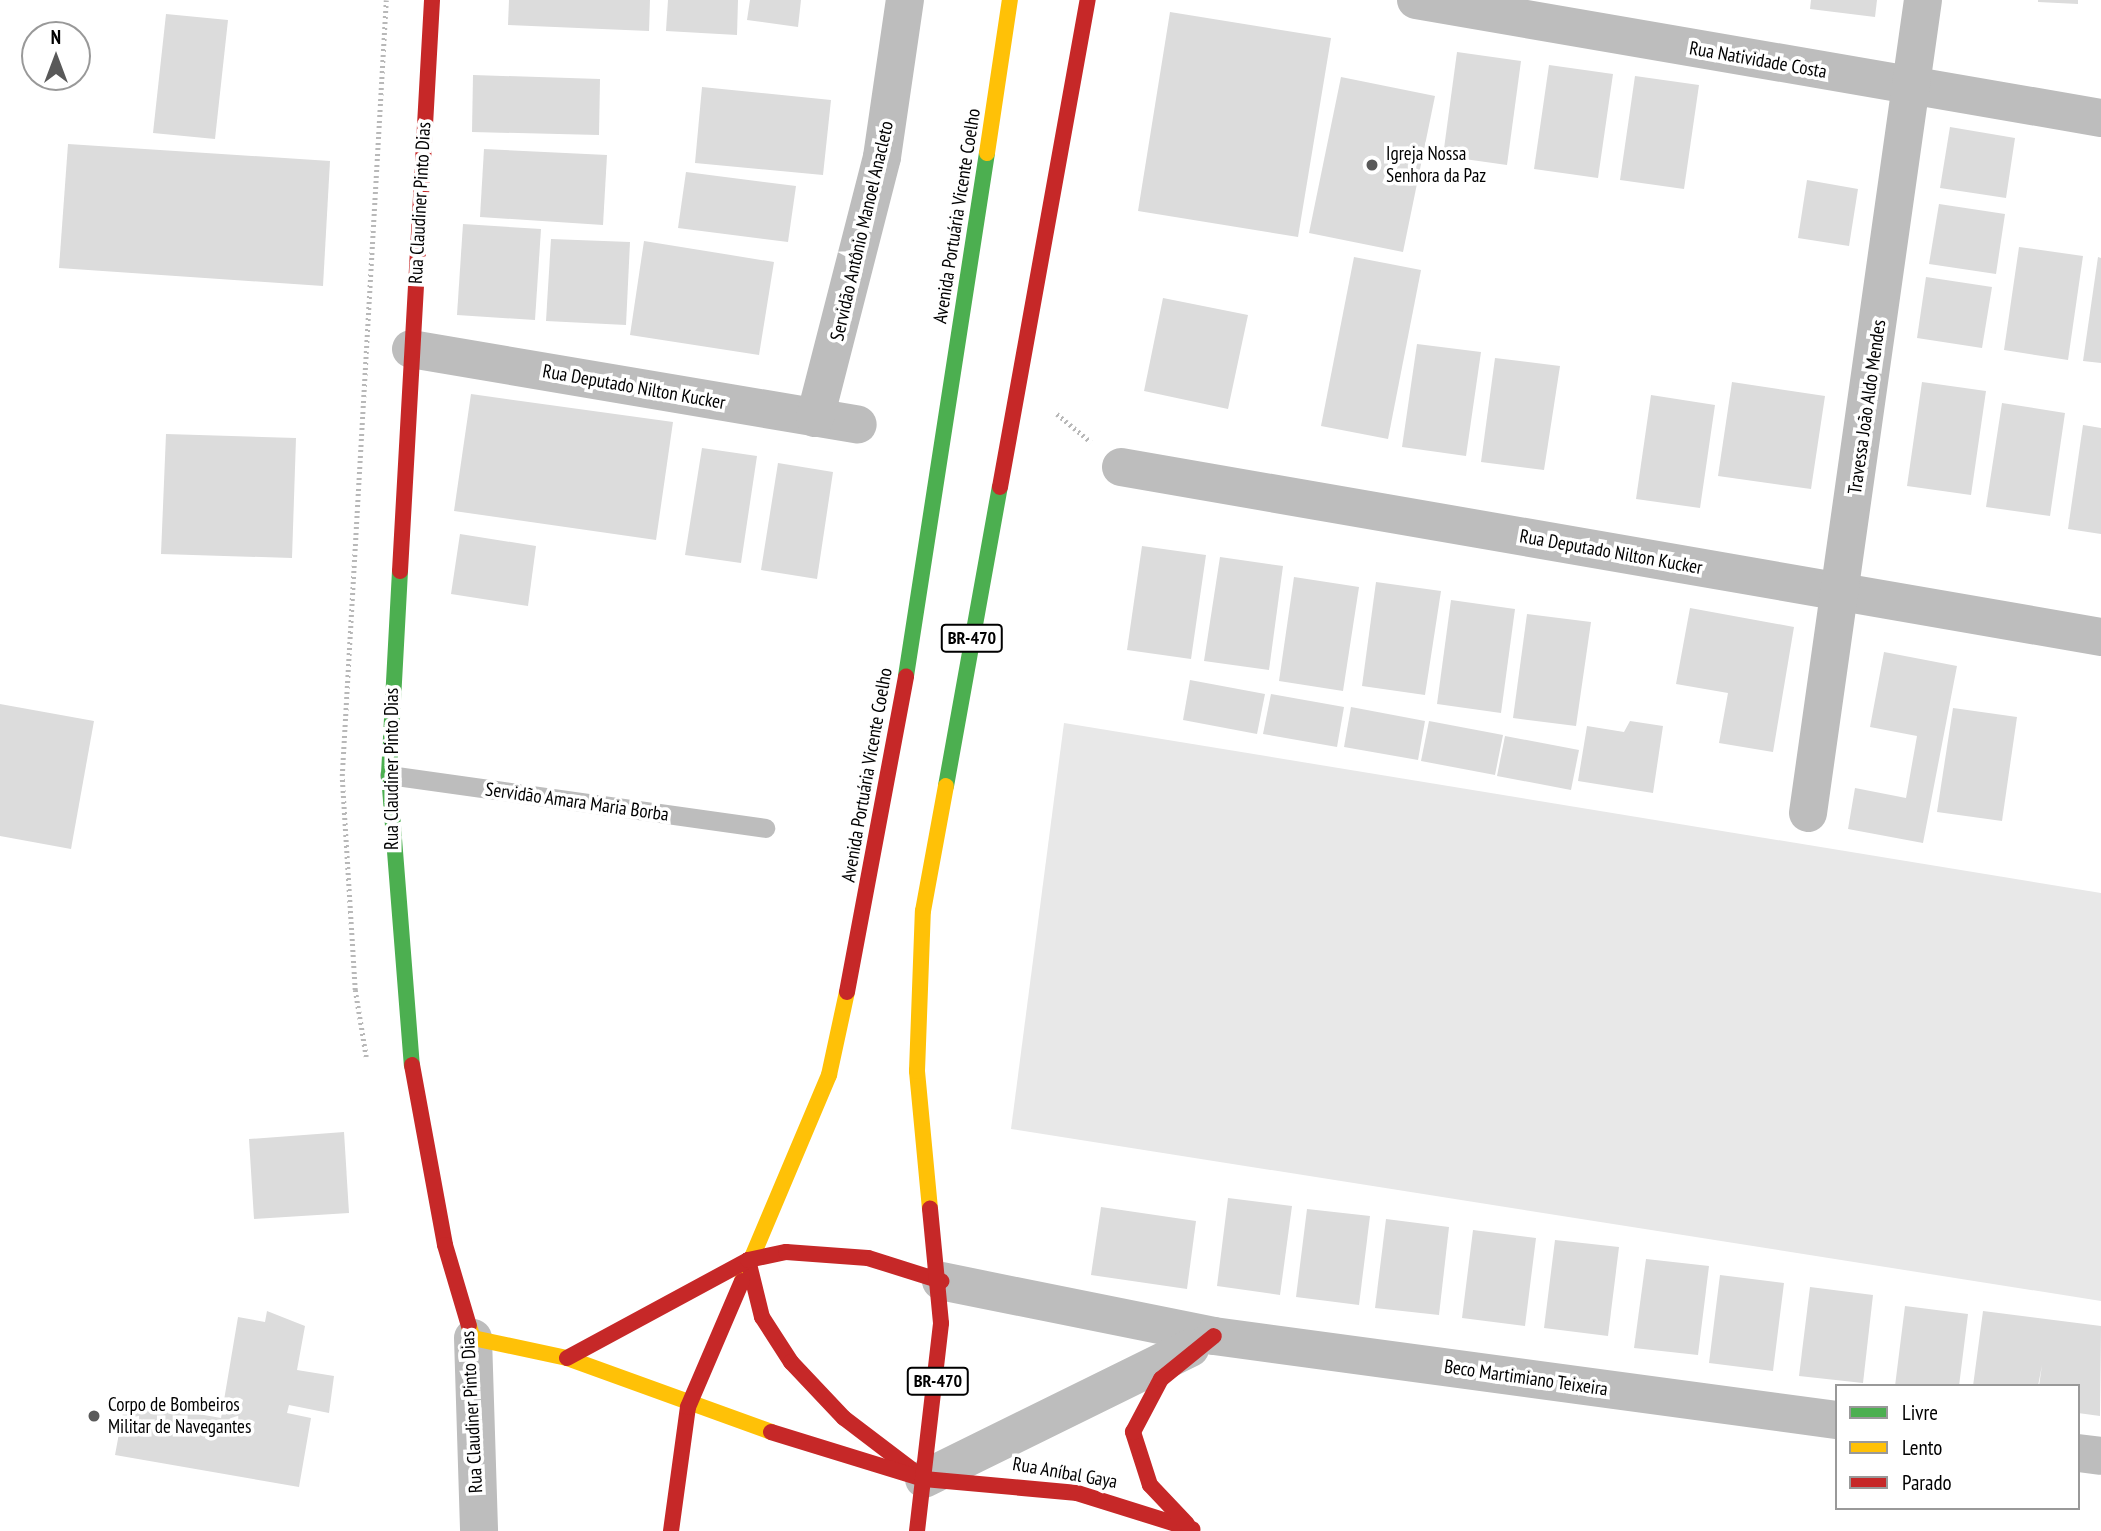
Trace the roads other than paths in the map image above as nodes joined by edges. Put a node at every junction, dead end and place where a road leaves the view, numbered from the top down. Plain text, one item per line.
1 (432, 0) edge
2 (905, 0) edge
3 (1010, 0) edge
4 (1088, 0) edge
5 (1416, 0) edge
6 (1923, 0) edge
7 (1914, 87) junction
8 (2101, 118) edge
9 (411, 349) junction
10 (815, 418) junction
11 (858, 425) dead end
12 (1121, 467) road end
13 (1841, 592) junction
14 (2101, 637) edge
15 (389, 775) junction
16 (1808, 814) dead end
17 (765, 828) dead end
18 (748, 1260) junction
19 (941, 1281) junction
20 (1214, 1336) junction
21 (473, 1338) junction
22 (567, 1358) junction
23 (688, 1407) junction
24 (1835, 1420) edge
25 (2080, 1453) edge
26 (2101, 1456) edge
27 (924, 1479) junction
28 (1193, 1530) edge
29 (479, 1531) edge
30 (671, 1531) edge
31 (917, 1531) edge

1 - 9 main road, Rua Claudiner Pinto Dias
2 - 10 street, Servidão Antônio Manoel Anacleto
3 - 18 main road, Avenida Portuária Vicente Coelho / BR-470
4 - 19 main road, BR-470
5 - 7 street, Rua Natividade Costa
6 - 7 street, Travessa João Aldo Mendes
7 - 8 street, Rua Natividade Costa
7 - 13 street, Travessa João Aldo Mendes
9 - 10 street, Rua Deputado Nilton Kucker
9 - 15 main road, Rua Claudiner Pinto Dias
10 - 11 street, Rua Deputado Nilton Kucker
12 - 13 street, Rua Deputado Nilton Kucker
13 - 14 street, Rua Deputado Nilton Kucker
13 - 16 street, Travessa João Aldo Mendes
15 - 17 lane, Servidão Amara Maria Borba
15 - 21 main road, Rua Claudiner Pinto Dias
18 - 19 main road
18 - 22 main road
18 - 23 main road, Avenida Portuária Vicente Coelho / BR-470
18 - 27 main road
19 - 20 street, Beco Martimiano Teixeira
19 - 27 main road, BR-470
20 - 24 street, Beco Martimiano Teixeira
20 - 27 street
20 - 28 main road
21 - 22 main road, Rua Aníbal Gaya
21 - 29 street, Rua Claudiner Pinto Dias
22 - 23 main road, Rua Aníbal Gaya
23 - 27 main road, Rua Aníbal Gaya
23 - 30 main road, Avenida Portuária Vicente Coelho / BR-470
25 - 26 street
27 - 28 main road, Rua Aníbal Gaya
27 - 31 main road, BR-470

